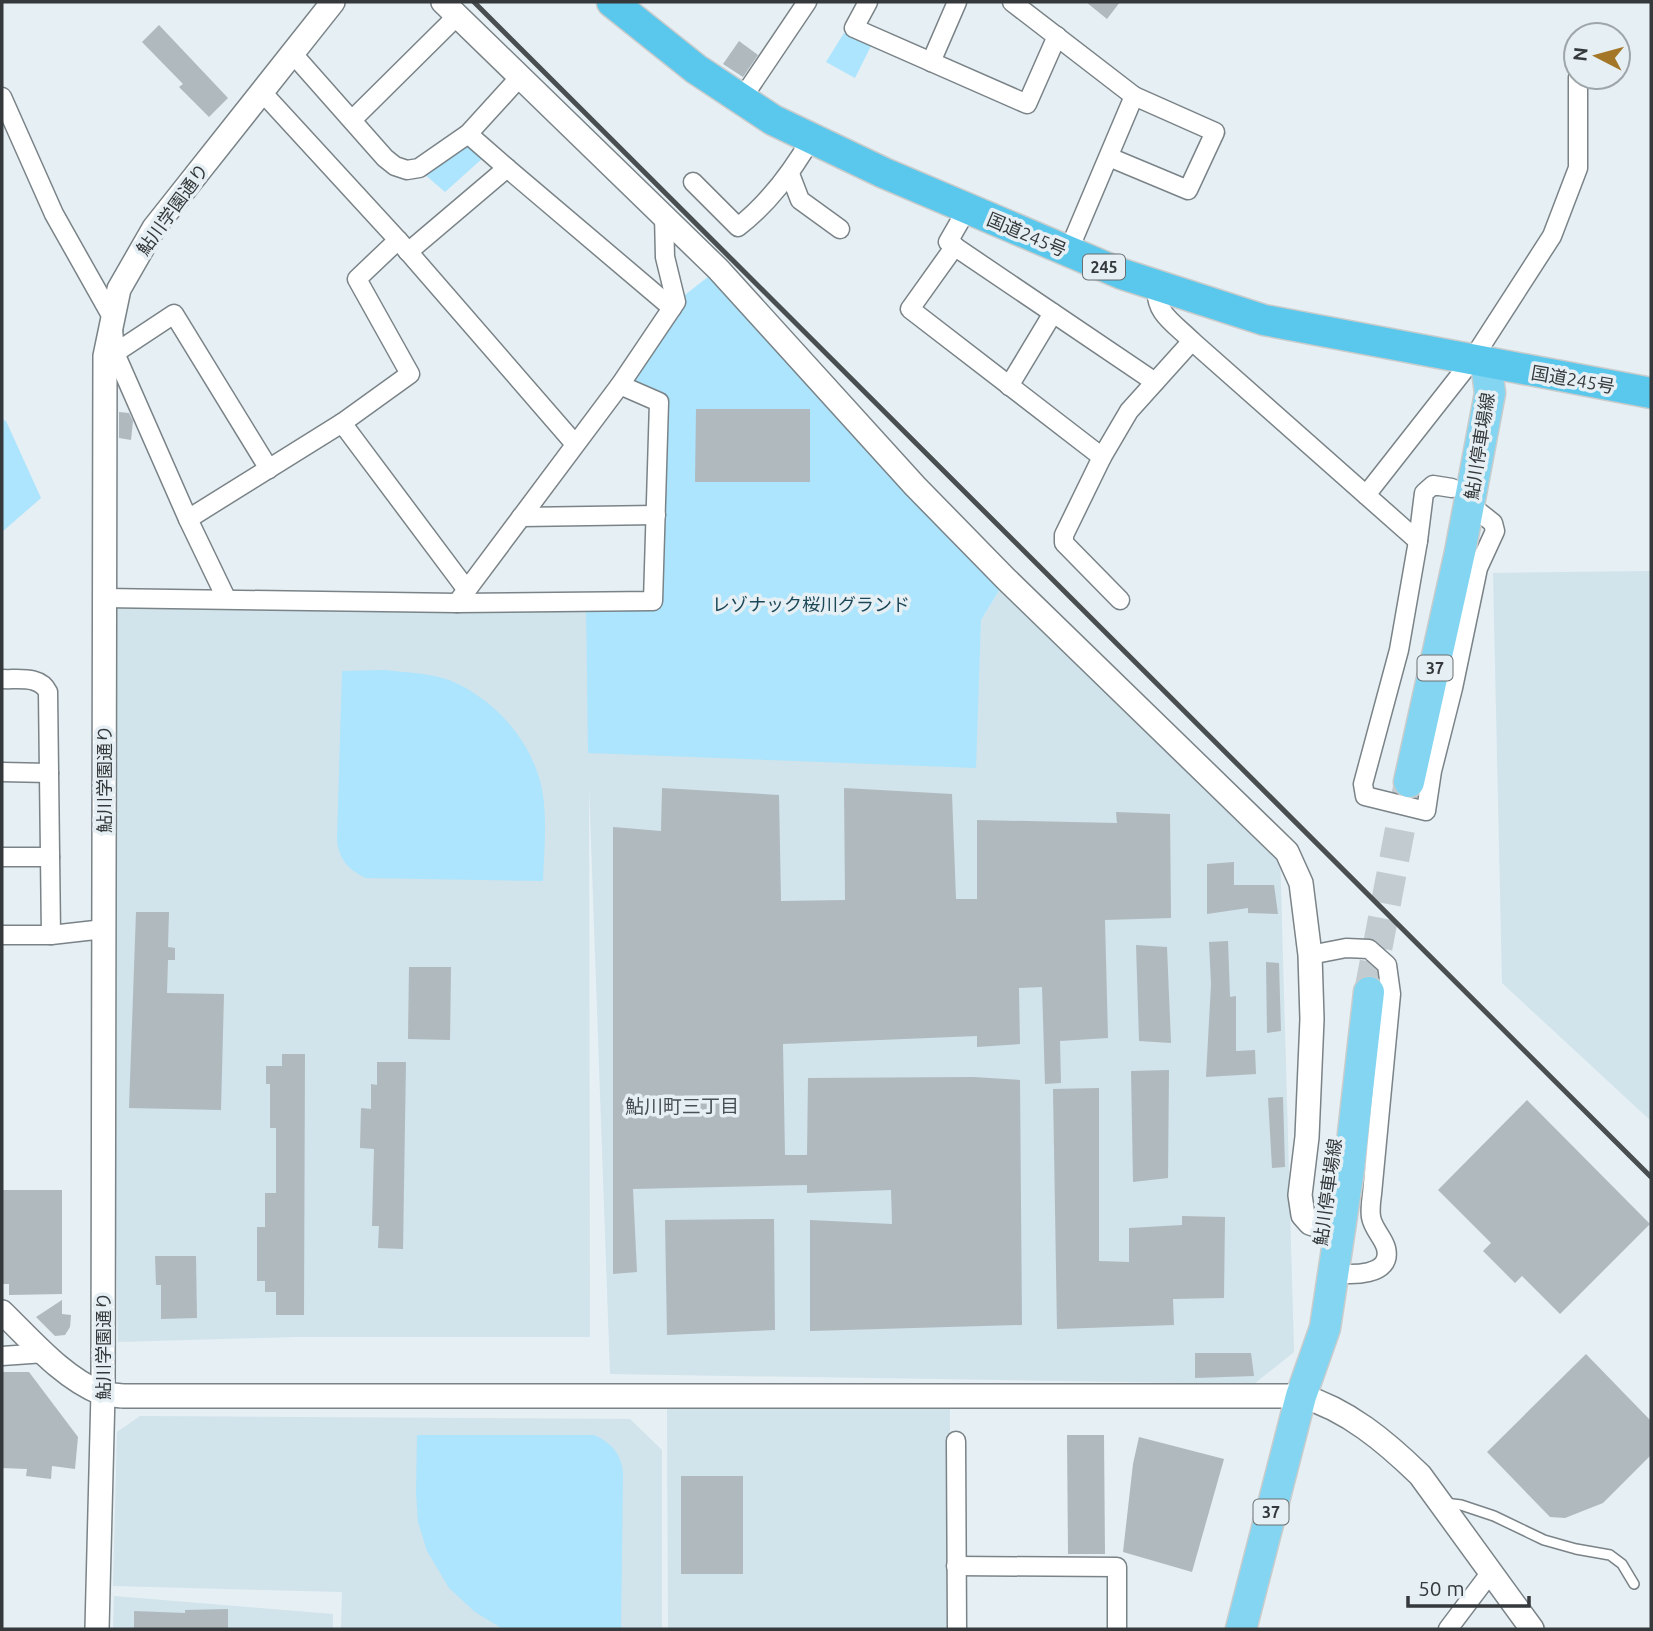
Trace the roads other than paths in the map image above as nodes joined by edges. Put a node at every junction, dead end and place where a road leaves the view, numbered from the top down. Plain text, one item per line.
1 (333, 2) edge
2 (612, 2) edge
3 (807, 2) edge
4 (868, 2) edge
5 (957, 2) edge
6 (1012, 2) edge
7 (450, 9) edge
8 (1057, 37) junction
9 (293, 54) junction
10 (930, 62) junction
11 (519, 78) junction
12 (1578, 91) edge
13 (262, 92) junction
14 (1134, 96) junction
15 (2, 97) edge
16 (741, 100) junction
17 (352, 120) junction
18 (468, 134) junction
19 (811, 139) junction
20 (1109, 156) junction
21 (507, 168) junction
22 (790, 174) junction
23 (693, 182) dead end
24 (967, 209) junction
25 (664, 215) junction
26 (839, 229) dead end
27 (403, 246) junction
28 (955, 246) junction
29 (1068, 252) junction
30 (1157, 287) junction
31 (672, 309) junction
32 (1053, 313) junction
33 (112, 317) junction
34 (1192, 341) junction
35 (115, 353) junction
36 (1479, 362) junction
37 (1155, 382) junction
38 (620, 385) junction
39 (1009, 386) junction
40 (1651, 393) edge
41 (342, 423) junction
42 (575, 444) junction
43 (1102, 457) junction
44 (269, 469) junction
45 (1366, 495) junction
46 (1461, 496) junction
47 (656, 515) junction
48 (521, 517) junction
49 (188, 519) junction
50 (1418, 541) junction
51 (462, 597) junction
52 (104, 598) junction
53 (226, 598) junction
54 (1120, 600) dead end
55 (2, 679) edge
56 (2, 772) edge
57 (49, 773) junction
58 (1400, 780) tunnel mouth
59 (2, 857) edge
60 (50, 857) junction
61 (104, 929) junction
62 (2, 935) edge
63 (51, 935) junction
64 (1310, 955) junction
65 (1322, 1227) junction
66 (1334, 1273) junction
67 (2, 1312) edge
68 (45, 1353) junction
69 (2, 1356) edge
70 (103, 1393) junction
71 (1301, 1396) junction
72 (956, 1441) dead end
73 (1443, 1503) junction
74 (956, 1566) junction
75 (1491, 1572) junction
76 (1634, 1584) dead end
77 (97, 1629) edge
78 (957, 1629) edge
79 (1117, 1629) edge
80 (1241, 1629) edge
81 (1448, 1629) edge
82 (1532, 1629) edge

1 - 9 street, 鮎川学園通り
2 - 16 highway, 国道245号 / 245
3 - 16 street
4 - 10 street
5 - 10 street
6 - 8 street
7 - 11 street
7 - 17 street
8 - 10 street
8 - 14 street
9 - 13 street, 鮎川学園通り
9 - 17 street
11 - 18 street
11 - 25 street
12 - 36 street
13 - 27 street
13 - 33 street, 鮎川学園通り
14 - 20 street
14 - 20 street
15 - 33 street
16 - 19 highway, 国道245号 / 245
17 - 18 street
18 - 21 street
19 - 22 street
19 - 24 highway, 国道245号 / 245
20 - 29 street
21 - 27 street
21 - 31 street
22 - 23 street
22 - 26 street
24 - 28 street
24 - 29 highway, 国道245号 / 245
25 - 31 street
25 - 64 street
27 - 41 street
27 - 42 street
28 - 32 street
28 - 39 street
29 - 30 highway, 国道245号 / 245
30 - 34 street
30 - 36 highway, 国道245号 / 245
31 - 38 street
32 - 37 street
32 - 39 street
33 - 35 street
33 - 52 street, 鮎川学園通り
34 - 37 street
34 - 45 street
35 - 44 street
35 - 49 street
36 - 40 highway, 国道245号 / 245
36 - 45 street
36 - 46 main road, 鮎川停車場線 / 37
37 - 43 street
38 - 42 street
38 - 47 street
39 - 43 street
41 - 44 street
41 - 51 street
42 - 48 street
43 - 54 street
44 - 49 street
45 - 50 street
46 - 50 street
46 - 50 street
46 - 58 main road, 鮎川停車場線 / 37
47 - 48 street
47 - 51 street
48 - 51 street
49 - 53 street
51 - 53 street
52 - 53 street
52 - 61 street, 鮎川学園通り
55 - 57 street
56 - 57 street
57 - 60 street
59 - 60 street
60 - 63 street
61 - 63 street
61 - 70 street, 鮎川学園通り
62 - 63 street
64 - 65 street
64 - 66 street
65 - 66 main road, 鮎川停車場線 / 37
65 - 71 main road, 鮎川停車場線 / 37
66 - 71 main road, 鮎川停車場線 / 37
67 - 68 street
68 - 69 street
68 - 70 street
70 - 71 street
70 - 77 street, 鮎川学園通り
71 - 73 street
71 - 80 main road, 鮎川停車場線 / 37
72 - 74 street
73 - 75 street
73 - 76 lane
74 - 78 street
74 - 79 street
75 - 81 street
75 - 82 street

